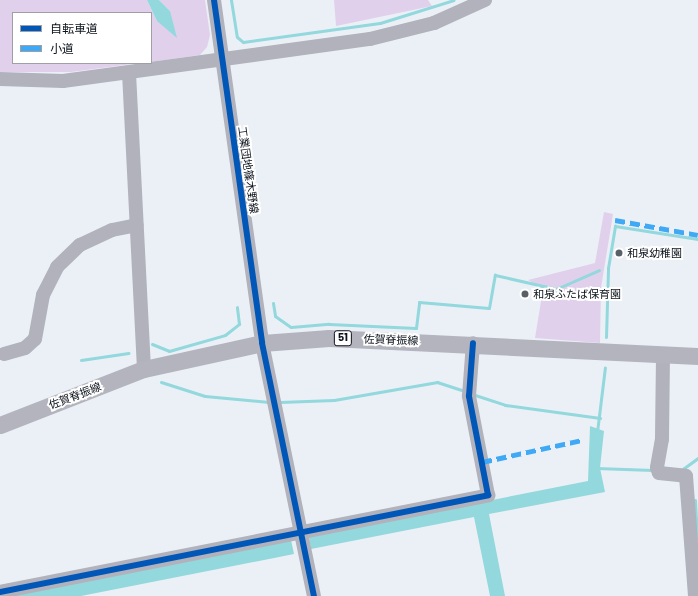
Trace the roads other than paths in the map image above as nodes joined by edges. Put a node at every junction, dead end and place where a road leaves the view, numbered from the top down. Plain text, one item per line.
1 (214, 0) edge
2 (485, 0) edge
3 (223, 60) junction
4 (129, 73) junction
5 (0, 79) edge
6 (137, 225) junction
7 (262, 343) junction
8 (473, 343) junction
9 (4, 354) dead end
10 (663, 356) junction
11 (698, 356) edge
12 (144, 369) junction
13 (0, 425) edge
14 (302, 540) junction
15 (0, 592) edge
16 (314, 596) edge
17 (695, 596) edge

1 - 3 street, 工業団地篠木野線
2 - 3 street
3 - 4 street
3 - 7 street, 工業団地篠木野線
4 - 5 street
4 - 6 street
6 - 9 street
6 - 12 street
7 - 8 main road, 佐賀脊振線 / 51
7 - 12 main road, 佐賀脊振線 / 51
7 - 14 street, 工業団地篠木野線
8 - 10 main road, 佐賀脊振線 / 51
8 - 14 street
10 - 11 main road, 佐賀脊振線 / 51
10 - 17 street
12 - 13 main road, 佐賀脊振線 / 51
14 - 15 street
14 - 16 street, 工業団地篠木野線

